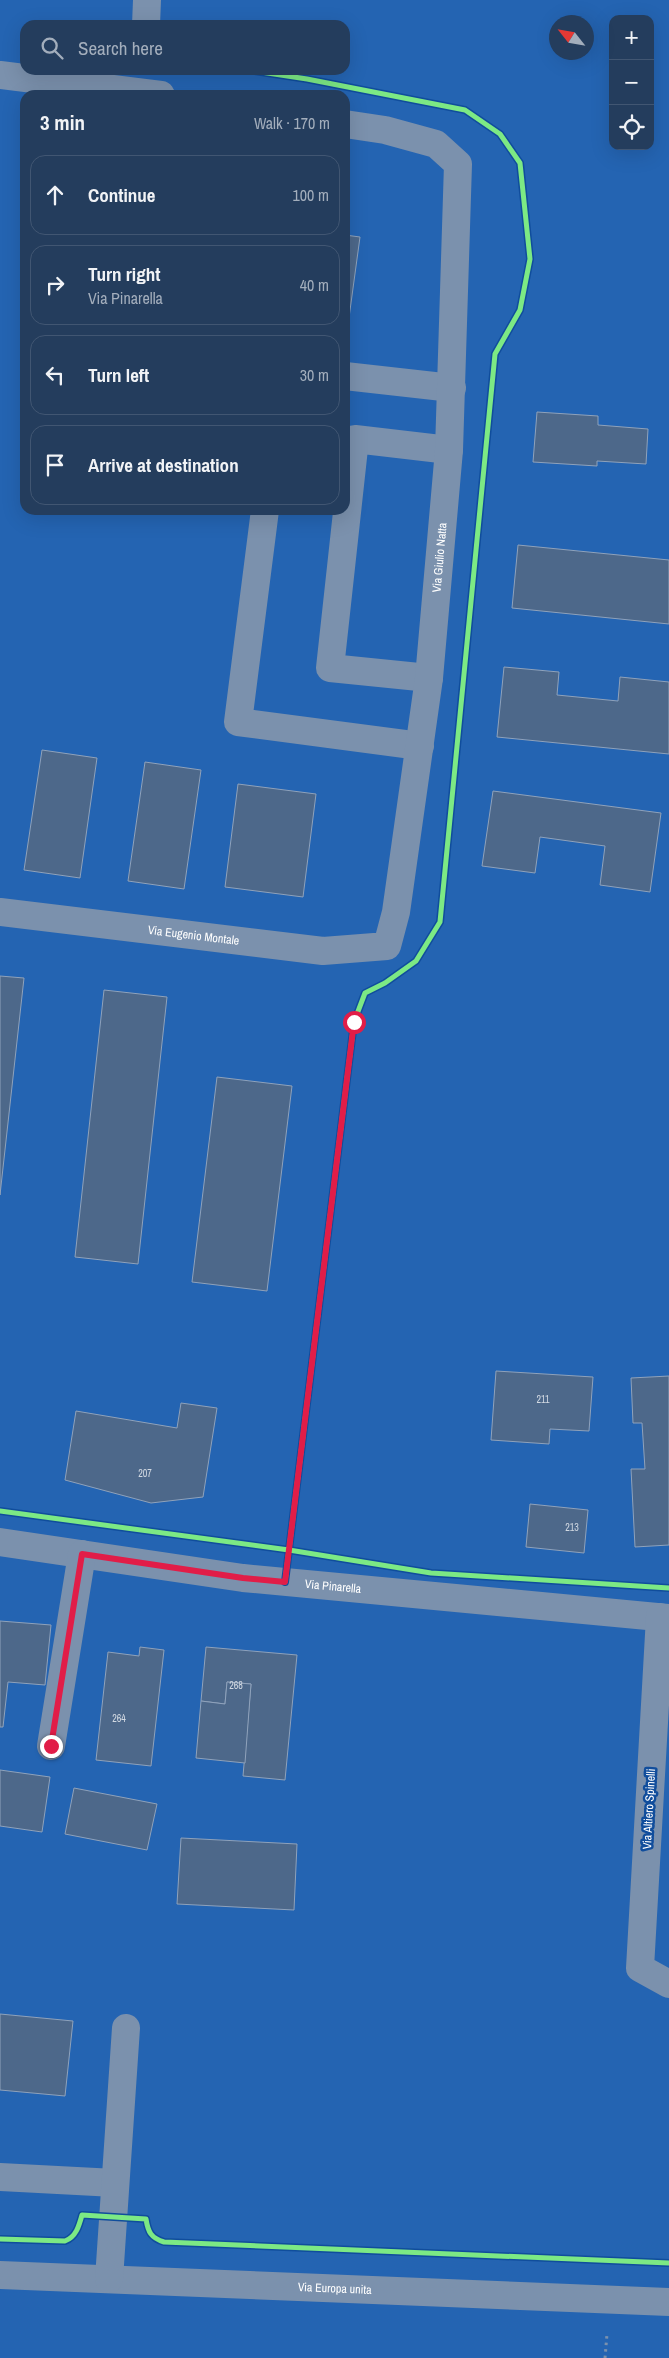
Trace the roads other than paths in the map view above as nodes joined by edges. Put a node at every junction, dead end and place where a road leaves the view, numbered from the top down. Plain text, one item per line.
1 (147, 0) edge
2 (146, 20) edge
3 (0, 74) edge
4 (150, 86) edge
5 (350, 125) edge
6 (350, 377) edge
7 (452, 388) junction
8 (449, 450) junction
9 (350, 485) edge
10 (264, 515) edge
11 (347, 515) edge
12 (429, 678) junction
13 (420, 746) junction
14 (0, 912) edge
15 (387, 946) joint
16 (0, 1542) edge
17 (82, 1554) junction
18 (665, 1618) edge
19 (51, 1746) dead end
20 (669, 1984) edge
21 (126, 2028) dead end
22 (0, 2177) edge
23 (115, 2183) junction
24 (0, 2275) edge
25 (109, 2279) junction
26 (669, 2302) edge

1 - 2 street
3 - 4 street
5 - 7 street, Via Giulio Natta
6 - 7 street
7 - 8 street, Via Giulio Natta
8 - 9 street
8 - 12 street, Via Giulio Natta
10 - 13 street
11 - 12 street
12 - 13 street, Via Giulio Natta
13 - 15 street, Via Giulio Natta
14 - 15 street, Via Eugenio Montale
16 - 17 street, Via Pinarella
17 - 18 street, Via Pinarella
17 - 19 street
18 - 20 street, Via Altiero Spinelli
21 - 23 street
22 - 23 street
23 - 25 street
24 - 25 street, Via Europa unita
25 - 26 street, Via Europa unita

